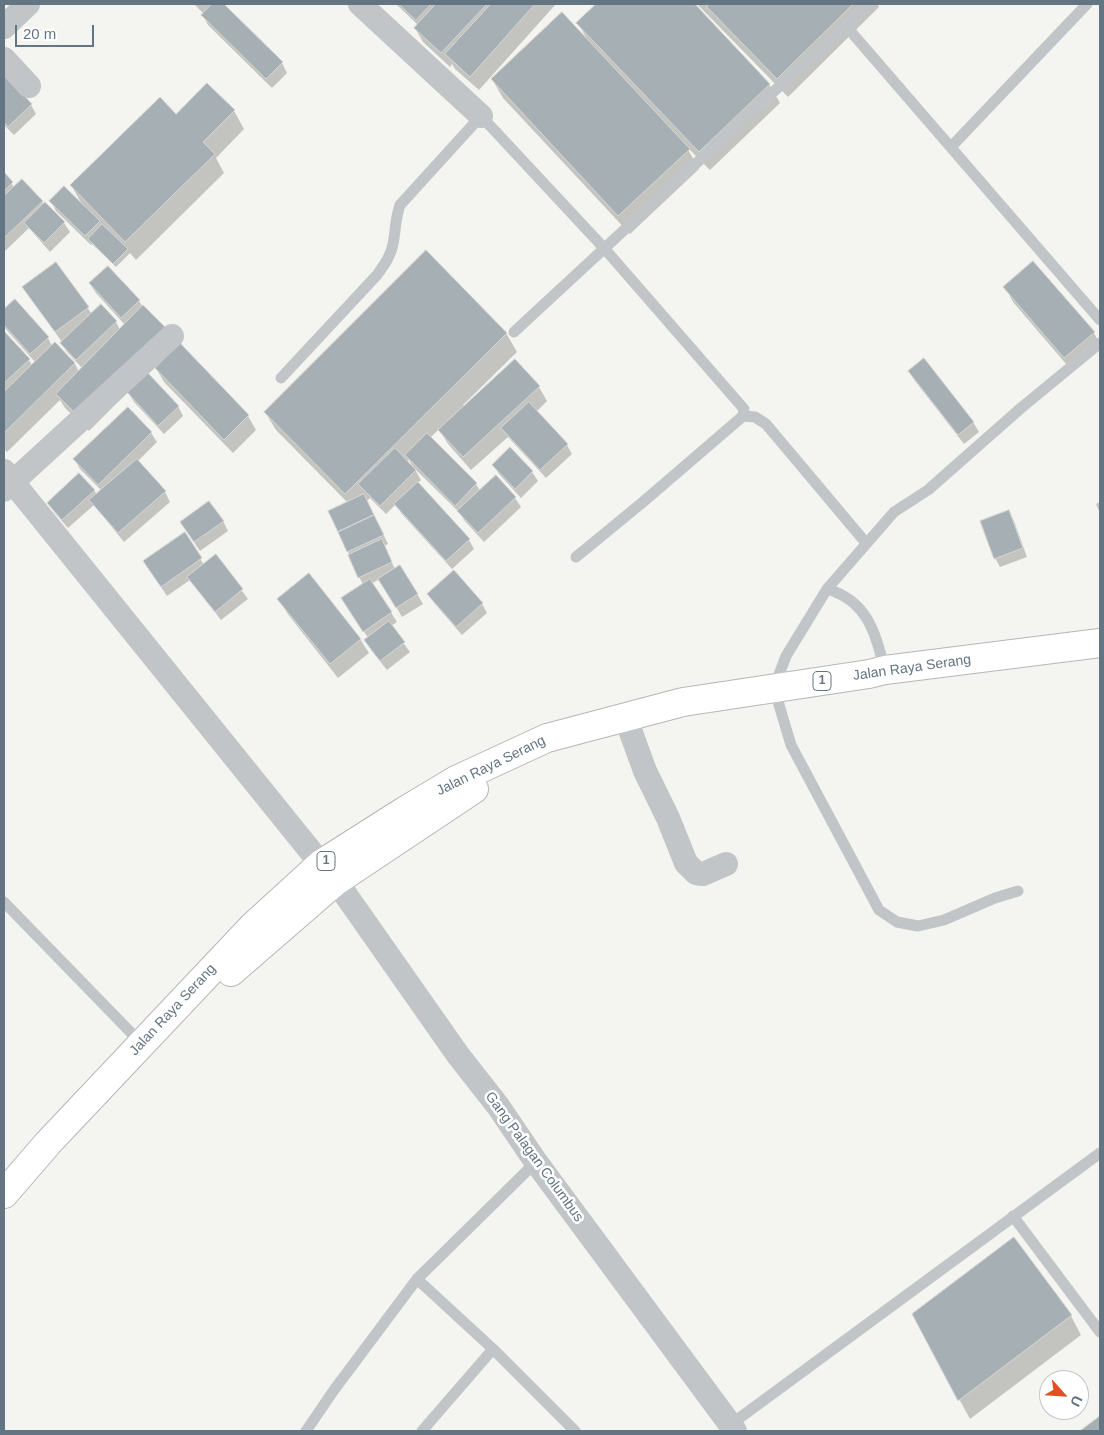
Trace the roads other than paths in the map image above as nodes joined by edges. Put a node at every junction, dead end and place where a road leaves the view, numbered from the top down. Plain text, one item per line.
1 (28, 4) edge
2 (360, 4) edge
3 (868, 4) edge
4 (1087, 4) edge
5 (846, 26) junction
6 (4, 27) edge
7 (4, 59) edge
8 (29, 86) dead end
9 (481, 116) junction
10 (951, 146) junction
11 (604, 248) junction
12 (1100, 320) edge
13 (514, 332) dead end
14 (172, 336) dead end
15 (1100, 343) edge
16 (281, 378) dead end
17 (743, 416) junction
18 (7, 481) edge
19 (866, 542) junction
20 (576, 557) dead end
21 (827, 589) junction
22 (1100, 643) edge
23 (886, 670) junction
24 (774, 688) junction
25 (625, 716) junction
26 (726, 864) dead end
27 (329, 872) junction
28 (1018, 891) dead end
29 (4, 902) edge
30 (144, 1041) junction
31 (1100, 1153) edge
32 (536, 1162) junction
33 (4, 1194) edge
34 (1013, 1216) junction
35 (417, 1279) junction
36 (1100, 1332) edge
37 (494, 1349) junction
38 (732, 1428) edge
39 (306, 1431) edge
40 (422, 1431) edge
41 (575, 1431) edge

1 - 6 street
2 - 9 street
3 - 5 lane
4 - 10 lane
5 - 10 lane
5 - 11 lane
7 - 8 street
9 - 11 lane
9 - 16 lane
10 - 12 lane
11 - 13 lane
11 - 17 lane
14 - 18 street
15 - 19 lane
17 - 19 lane
17 - 20 lane
18 - 27 street, Gang Palagan Columbus
19 - 21 lane
21 - 23 lane
21 - 24 lane
22 - 23 highway, Jalan Raya Serang / 1
23 - 24 highway, Jalan Raya Serang / 1
24 - 25 highway, Jalan Raya Serang / 1
24 - 28 lane
25 - 26 street
25 - 27 highway, Jalan Raya Serang / 1
27 - 30 highway, Jalan Raya Serang
27 - 32 street, Gang Palagan Columbus
29 - 30 lane
30 - 33 highway, Jalan Raya Serang
31 - 34 lane
32 - 35 lane
32 - 38 street, Gang Palagan Columbus
34 - 36 lane
34 - 38 lane
35 - 37 lane
35 - 39 lane
37 - 40 lane
37 - 41 lane

